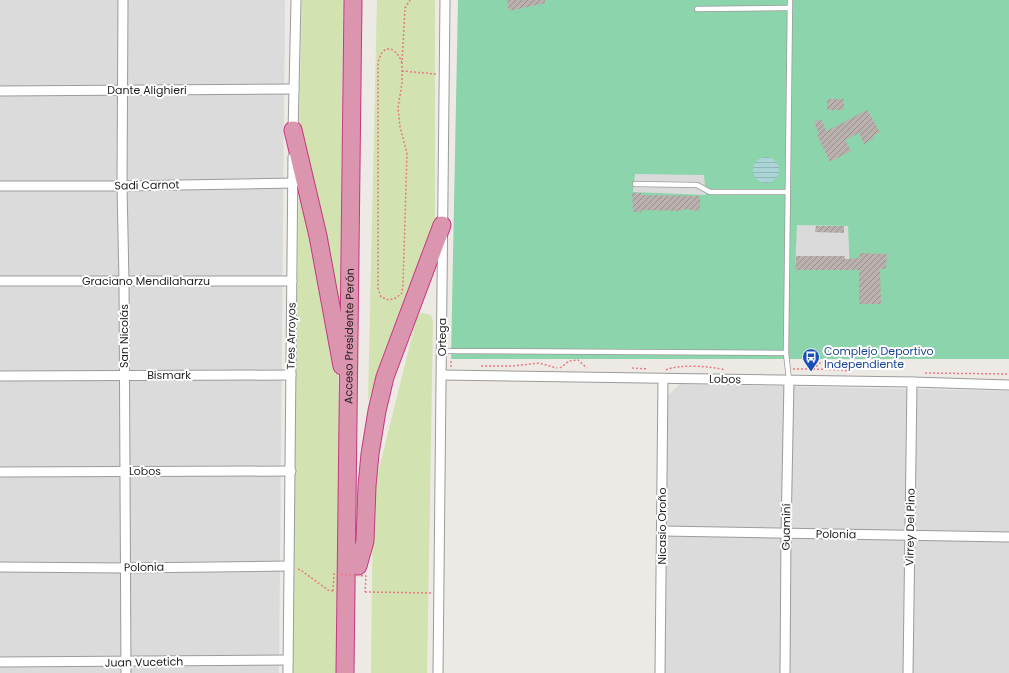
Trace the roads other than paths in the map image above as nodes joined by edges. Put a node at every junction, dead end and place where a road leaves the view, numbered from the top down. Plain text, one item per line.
1 (123, 0) edge
2 (296, 0) edge
3 (353, 0) edge
4 (364, 0) edge
5 (445, 0) edge
6 (790, 0) edge
7 (790, 8) junction
8 (697, 9) dead end
9 (294, 89) junction
10 (122, 90) junction
11 (0, 91) edge
12 (293, 130) junction
13 (294, 183) junction
14 (635, 184) dead end
15 (0, 186) edge
16 (122, 186) junction
17 (788, 192) junction
18 (442, 225) junction
19 (124, 280) junction
20 (0, 281) edge
21 (292, 281) junction
22 (442, 350) junction
23 (786, 353) junction
24 (291, 375) junction
25 (442, 375) junction
26 (663, 375) junction
27 (0, 376) edge
28 (124, 376) junction
29 (788, 380) junction
30 (912, 382) junction
31 (1009, 385) edge
32 (348, 462) junction
33 (125, 471) junction
34 (291, 471) junction
35 (0, 472) edge
36 (662, 531) junction
37 (786, 534) junction
38 (910, 535) junction
39 (1009, 537) edge
40 (358, 566) junction
41 (0, 567) edge
42 (288, 567) junction
43 (125, 568) junction
44 (288, 660) junction
45 (0, 662) edge
46 (126, 662) junction
47 (126, 673) edge
48 (288, 673) edge
49 (345, 673) edge
50 (357, 673) edge
51 (438, 673) edge
52 (660, 673) edge
53 (786, 673) edge
54 (908, 673) edge

1 - 10 street, San Nicolás
2 - 9 street, Tres Arroyos
3 - 32 highway, Acceso Presidente Perón
4 - 40 highway, Acceso Presidente Perón
5 - 18 street, Ortega
6 - 7 lane
7 - 8 lane
7 - 17 lane
9 - 10 street, Dante Alighieri
9 - 12 street, Tres Arroyos
10 - 11 street, Dante Alighieri
10 - 16 street, San Nicolás
12 - 13 street, Tres Arroyos
12 - 32 highway
13 - 16 street, Sadi Carnot
13 - 21 street, Tres Arroyos
14 - 17 lane
15 - 16 street, Sadi Carnot
16 - 19 street, San Nicolás
17 - 23 lane
18 - 22 street, Ortega
18 - 40 highway
19 - 20 street, Graciano Mendilaharzu
19 - 21 street, Graciano Mendilaharzu
19 - 28 street, San Nicolás
21 - 24 street, Tres Arroyos
22 - 23 lane
22 - 25 street, Ortega
23 - 29 lane
24 - 28 street, Bismark
24 - 34 street, Tres Arroyos
25 - 26 street, Lobos
25 - 51 street, Ortega
26 - 29 street, Lobos
26 - 36 street, Nicasio Oroño
27 - 28 street, Bismark
28 - 33 street, San Nicolás
29 - 30 street, Lobos
29 - 37 street, Guaminí
30 - 31 street, Lobos
30 - 38 street, Virrey Del Pino
32 - 49 highway, Acceso Presidente Perón
33 - 34 street, Lobos
33 - 35 street, Lobos
33 - 43 street, San Nicolás
34 - 42 street, Tres Arroyos
36 - 37 street, Polonia
36 - 52 street, Nicasio Oroño
37 - 38 street, Polonia
37 - 53 street, Guaminí
38 - 39 street, Polonia
38 - 54 street, Virrey Del Pino
40 - 50 highway, Acceso Presidente Perón
41 - 43 street, Polonia
42 - 43 street, Polonia
42 - 44 street, Tres Arroyos
43 - 46 street, San Nicolás
44 - 46 street, Juan Vucetich
44 - 48 street, Tres Arroyos
45 - 46 street, Juan Vucetich
46 - 47 street, San Nicolás

